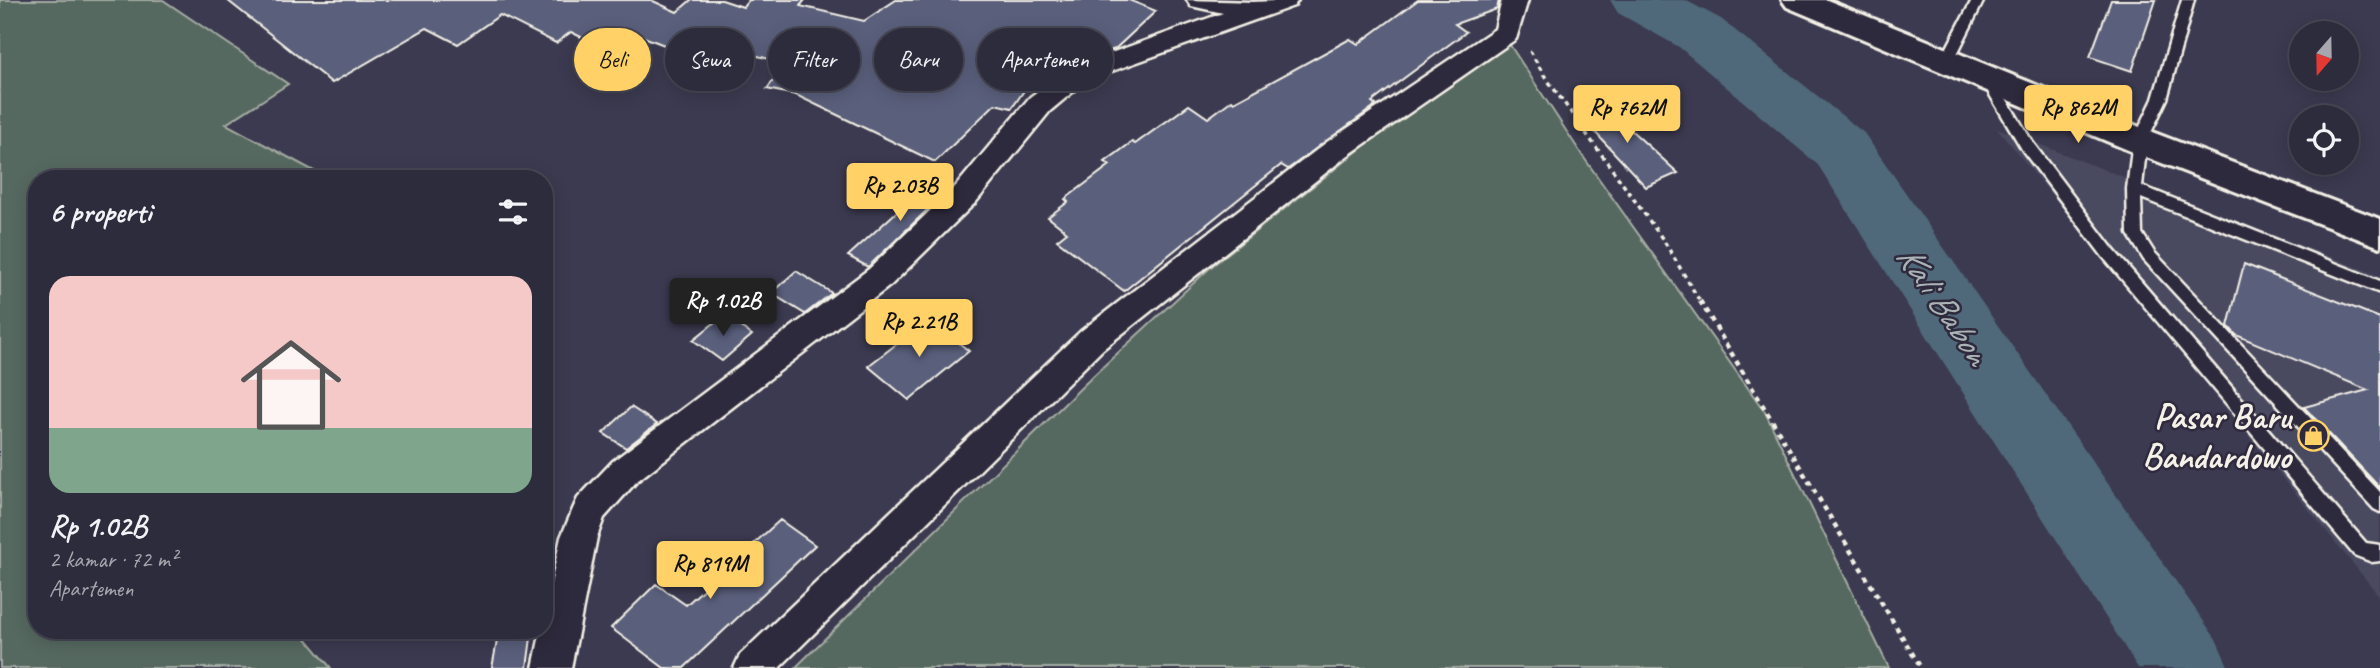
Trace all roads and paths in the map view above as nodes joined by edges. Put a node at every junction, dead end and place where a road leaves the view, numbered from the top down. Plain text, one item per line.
1 (1200, 0) edge
2 (1285, 0) edge
3 (1516, 0) edge
4 (1798, 0) edge
5 (1978, 0) edge
6 (2188, 0) edge
7 (1255, 11) junction
8 (1507, 33) junction
9 (1953, 48) junction
10 (1987, 78) junction
11 (2148, 127) junction
12 (2134, 189) junction
13 (2380, 233) edge
14 (2380, 287) edge
15 (2380, 504) edge
16 (2380, 553) edge
17 (552, 668) edge
18 (753, 668) edge
19 (1921, 668) edge

1 - 7 street
2 - 7 street
3 - 8 street
4 - 9 street
5 - 9 lane
6 - 11 lane
7 - 17 street
8 - 18 street
8 - 19 path
9 - 10 street
10 - 11 street
10 - 16 lane
11 - 12 lane
11 - 13 street
12 - 14 lane
12 - 15 lane

